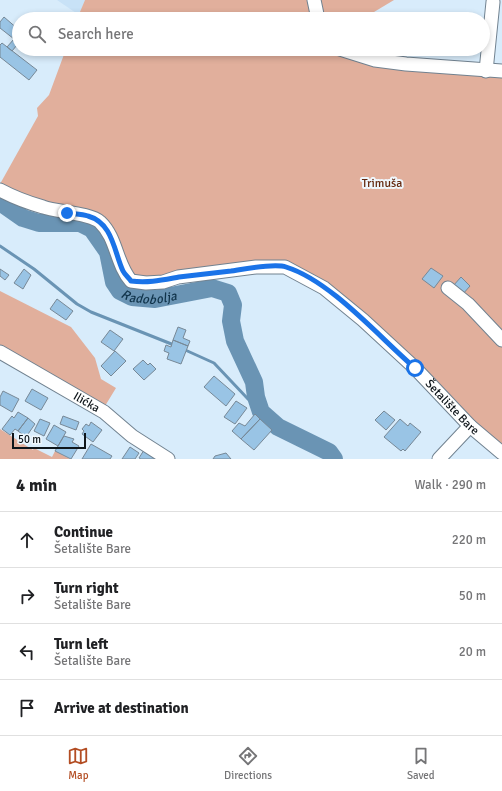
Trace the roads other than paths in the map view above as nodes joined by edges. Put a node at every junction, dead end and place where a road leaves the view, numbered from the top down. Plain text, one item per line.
1 (314, 0) edge
2 (493, 2) dead end
3 (317, 12) edge
4 (490, 32) edge
5 (362, 56) edge
6 (488, 56) edge
7 (486, 71) junction
8 (502, 71) edge
9 (0, 190) edge
10 (448, 288) dead end
11 (502, 340) edge
12 (0, 352) edge
13 (470, 426) junction
14 (502, 453) edge
15 (168, 459) edge
16 (439, 459) edge

1 - 3 street
2 - 4 street
5 - 7 street
6 - 7 street
7 - 8 street
9 - 13 street, Šetalište Bare
10 - 11 street
12 - 15 street, Ilićka
13 - 14 street, Šetalište Bare
13 - 16 street

